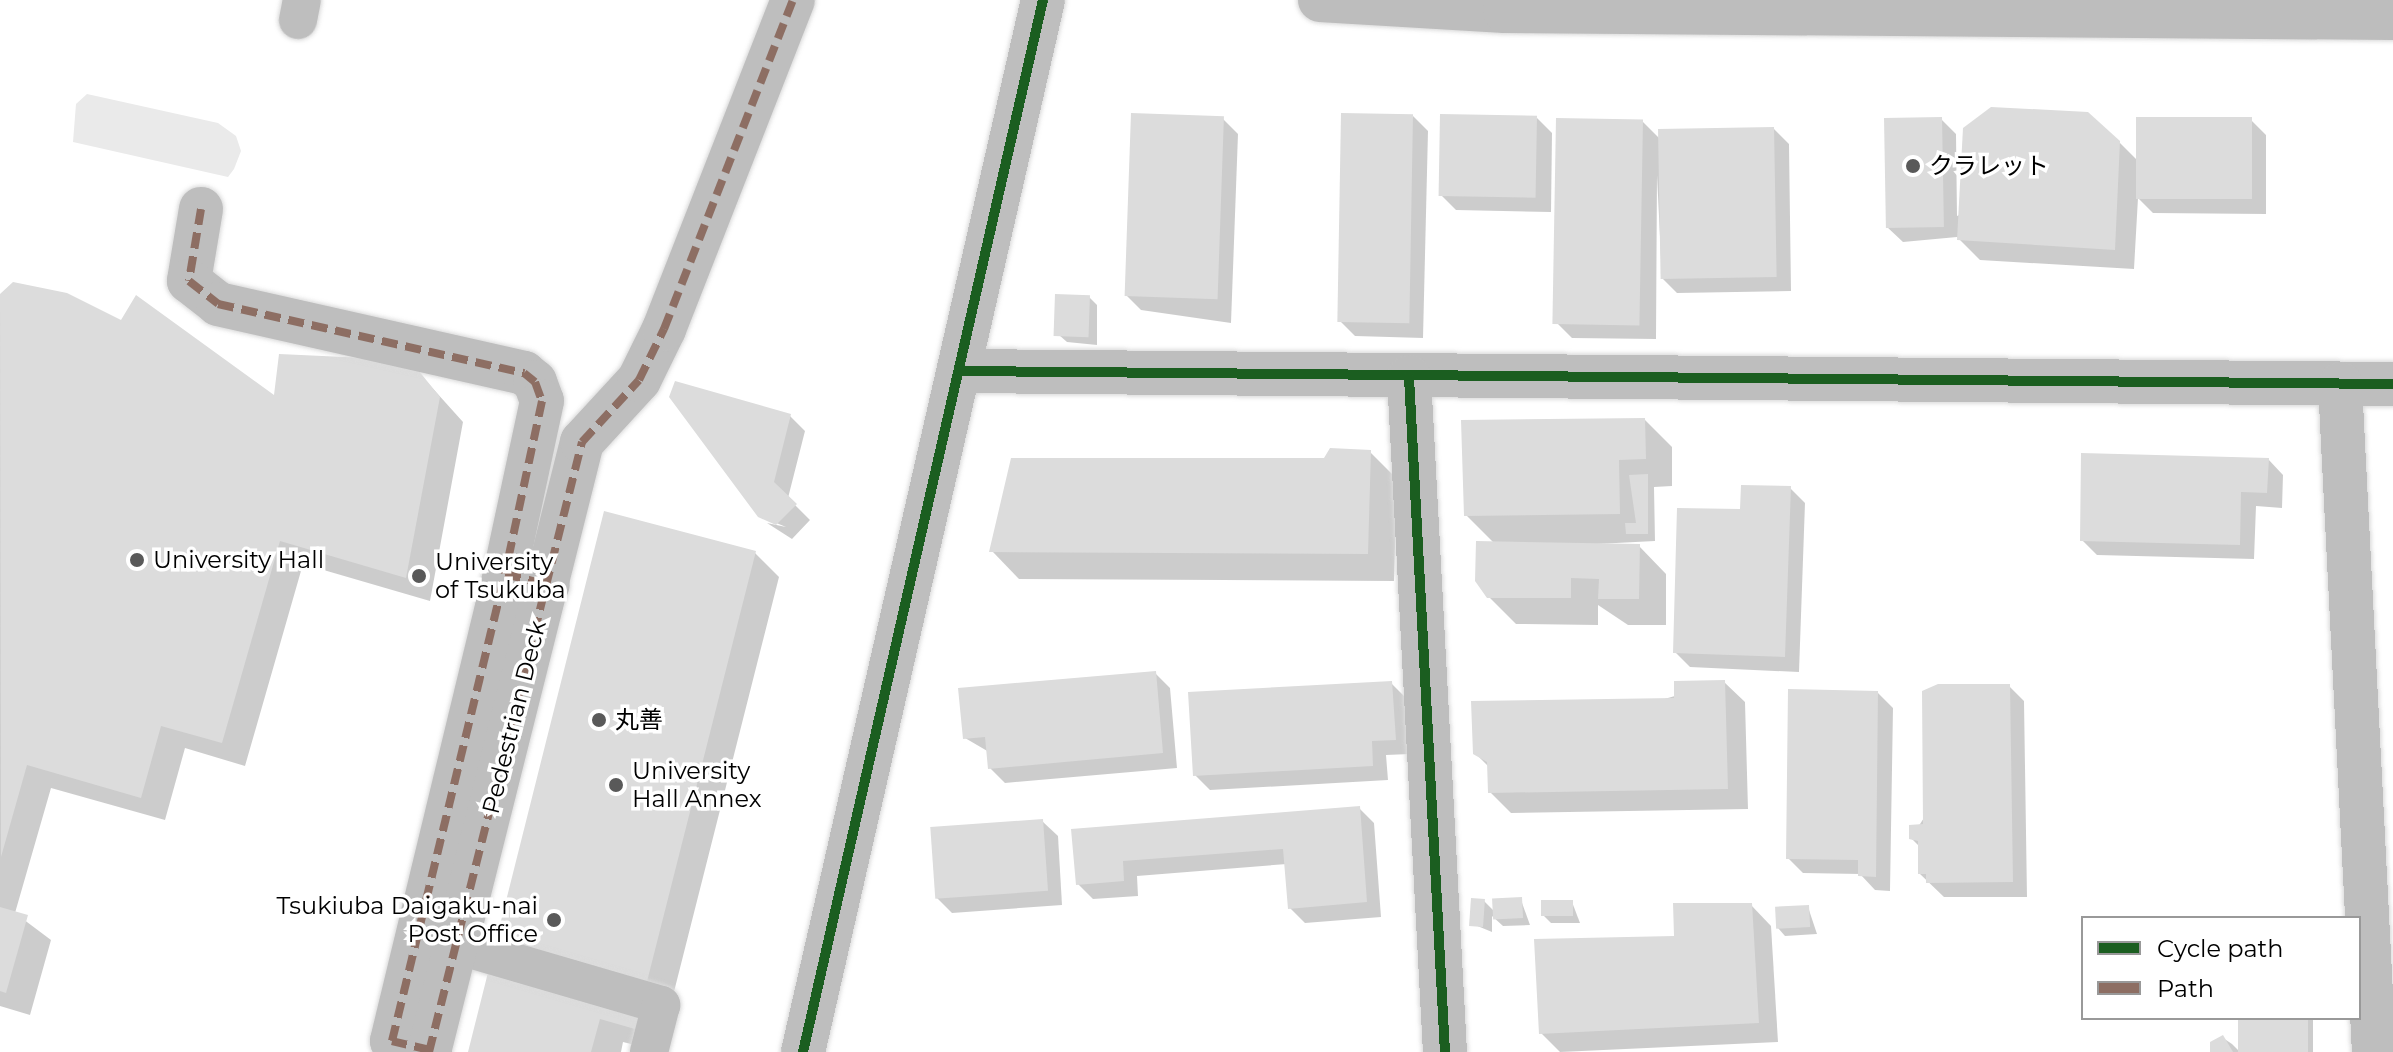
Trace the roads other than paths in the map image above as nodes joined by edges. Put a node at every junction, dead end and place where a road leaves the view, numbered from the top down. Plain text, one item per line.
1 (793, 0) edge
2 (1043, 0) edge
3 (1320, 0) edge
4 (2393, 18) edge
5 (201, 209) dead end
6 (961, 371) junction
7 (1409, 377) junction
8 (2340, 384) junction
9 (2393, 384) edge
10 (505, 574) junction
11 (548, 585) junction
12 (456, 945) junction
13 (430, 1051) edge
14 (649, 1052) edge
15 (803, 1052) edge
16 (1445, 1052) edge
17 (2374, 1052) edge

1 - 11 street, Pedestrian Deck
2 - 6 street
3 - 4 main road
5 - 10 street
6 - 7 street
6 - 15 street
7 - 8 street
7 - 16 street
8 - 9 street
8 - 17 street
10 - 11 street
10 - 13 street
11 - 12 street, Pedestrian Deck
12 - 13 street, Pedestrian Deck
12 - 14 lane

